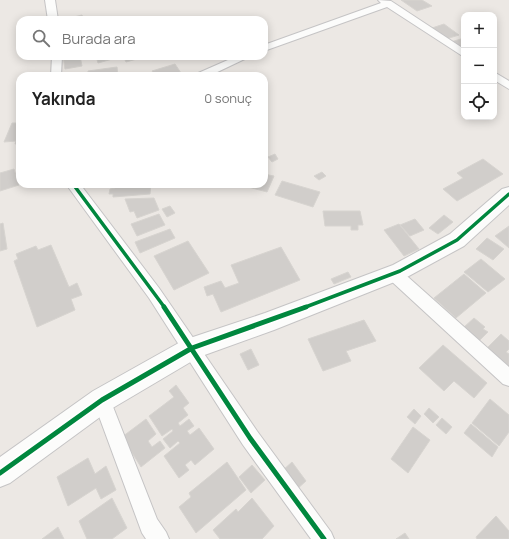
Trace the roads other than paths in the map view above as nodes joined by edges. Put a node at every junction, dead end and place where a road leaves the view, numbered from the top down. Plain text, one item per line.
1 (50, 0) edge
2 (385, 2) edge
3 (52, 16) edge
4 (268, 46) edge
5 (461, 52) edge
6 (57, 60) edge
7 (237, 60) edge
8 (56, 72) edge
9 (209, 72) edge
10 (497, 77) edge
11 (509, 86) edge
12 (76, 188) edge
13 (509, 194) edge
14 (394, 274) junction
15 (192, 348) junction
16 (509, 378) edge
17 (102, 400) junction
18 (0, 473) edge
19 (153, 537) edge
20 (324, 539) edge

1 - 3 street
2 - 4 street
2 - 5 street
6 - 8 street
7 - 9 street
10 - 11 street
12 - 15 street
13 - 14 street
14 - 15 street
14 - 16 street
15 - 17 street
15 - 20 street
17 - 18 street
17 - 19 street

